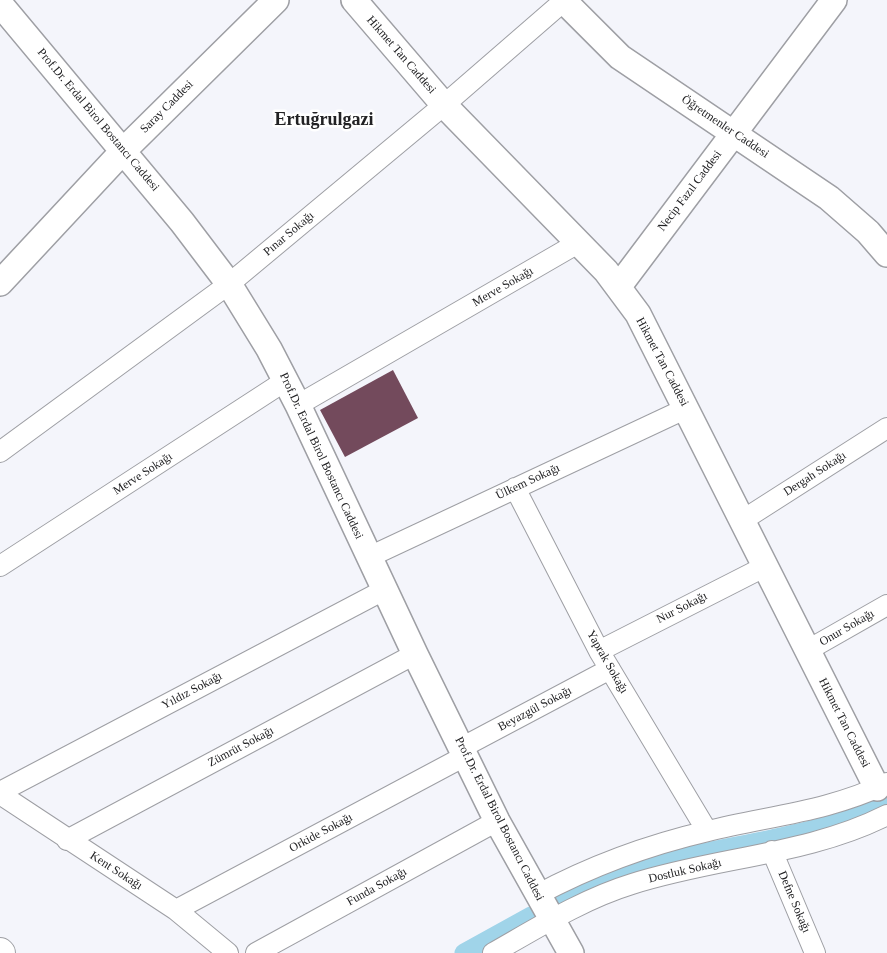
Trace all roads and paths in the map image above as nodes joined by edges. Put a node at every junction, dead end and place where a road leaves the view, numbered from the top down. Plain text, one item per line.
1 (276, 0) edge
2 (354, 0) edge
3 (564, 0) edge
4 (834, 0) edge
5 (0, 4) edge
6 (444, 105) junction
7 (734, 132) junction
8 (124, 150) junction
9 (578, 243) junction
10 (887, 254) edge
11 (0, 283) edge
12 (229, 284) junction
13 (618, 286) junction
14 (285, 381) junction
15 (298, 405) junction
16 (686, 408) junction
17 (887, 428) edge
18 (0, 452) edge
19 (515, 488) junction
20 (743, 520) junction
21 (368, 557) junction
22 (0, 566) edge
23 (766, 566) junction
24 (384, 590) junction
25 (887, 605) edge
26 (808, 650) junction
27 (599, 651) junction
28 (415, 654) junction
29 (610, 669) junction
30 (463, 752) junction
31 (882, 786) edge
32 (0, 793) edge
33 (887, 815) edge
34 (498, 821) junction
35 (707, 831) junction
36 (67, 840) junction
37 (772, 851) junction
38 (537, 895) junction
39 (176, 910) junction
40 (552, 921) junction
41 (228, 953) edge
42 (256, 953) edge
43 (493, 953) edge
44 (571, 953) edge
45 (815, 953) edge

1 - 8 street, Saray Caddesi
2 - 6 street, Hikmet Tan Caddesi
3 - 6 street, Pınar Sokağı
3 - 7 street, Öğretmenler Caddesi
4 - 7 street, Necip Fazıl Caddesi
5 - 8 street, Prof.Dr. Erdal Birol Bostancı Caddesi
6 - 9 street, Hikmet Tan Caddesi
6 - 12 street, Pınar Sokağı
7 - 10 street, Öğretmenler Caddesi
7 - 13 street, Necip Fazıl Caddesi
8 - 11 street, Saray Caddesi
8 - 12 street, Prof.Dr. Erdal Birol Bostancı Caddesi
9 - 13 street, Hikmet Tan Caddesi
9 - 15 street, Merve Sokağı
12 - 14 street, Prof.Dr. Erdal Birol Bostancı Caddesi
12 - 18 street, Pınar Sokağı
13 - 16 street, Hikmet Tan Caddesi
14 - 15 street, Prof.Dr. Erdal Birol Bostancı Caddesi
14 - 22 street, Merve Sokağı
15 - 21 street, Prof.Dr. Erdal Birol Bostancı Caddesi
16 - 19 street, Ülkem Sokağı
16 - 20 street, Hikmet Tan Caddesi
17 - 20 street, Dergah Sokağı
19 - 21 street, Ülkem Sokağı
19 - 27 street, Yaprak Sokağı
20 - 23 street, Hikmet Tan Caddesi
21 - 24 street, Prof.Dr. Erdal Birol Bostancı Caddesi
23 - 26 street, Hikmet Tan Caddesi
23 - 27 street, Nur Sokağı
24 - 28 street, Prof.Dr. Erdal Birol Bostancı Caddesi
24 - 32 street, Yıldız Sokağı
25 - 26 street, Onur Sokağı
26 - 31 street, Hikmet Tan Caddesi
27 - 29 street, Yaprak Sokağı
28 - 30 street, Prof.Dr. Erdal Birol Bostancı Caddesi
28 - 36 street, Zümrüt Sokağı
29 - 30 street, Beyazgül Sokağı
29 - 35 street, Yaprak Sokağı
30 - 34 street, Prof.Dr. Erdal Birol Bostancı Caddesi
30 - 39 street, Orkide Sokağı
31 - 35 street
32 - 36 street, Kent Sokağı
33 - 37 street, Dostluk Sokağı
34 - 38 street, Prof.Dr. Erdal Birol Bostancı Caddesi
34 - 42 street, Funda Sokağı
35 - 38 street
36 - 39 street, Kent Sokağı
37 - 40 street, Dostluk Sokağı
37 - 45 street, Defne Sokağı
38 - 40 street, Prof.Dr. Erdal Birol Bostancı Caddesi
39 - 41 street, Kent Sokağı
40 - 43 street, Dostluk Sokağı
40 - 44 street, Prof.Dr. Erdal Birol Bostancı Caddesi

